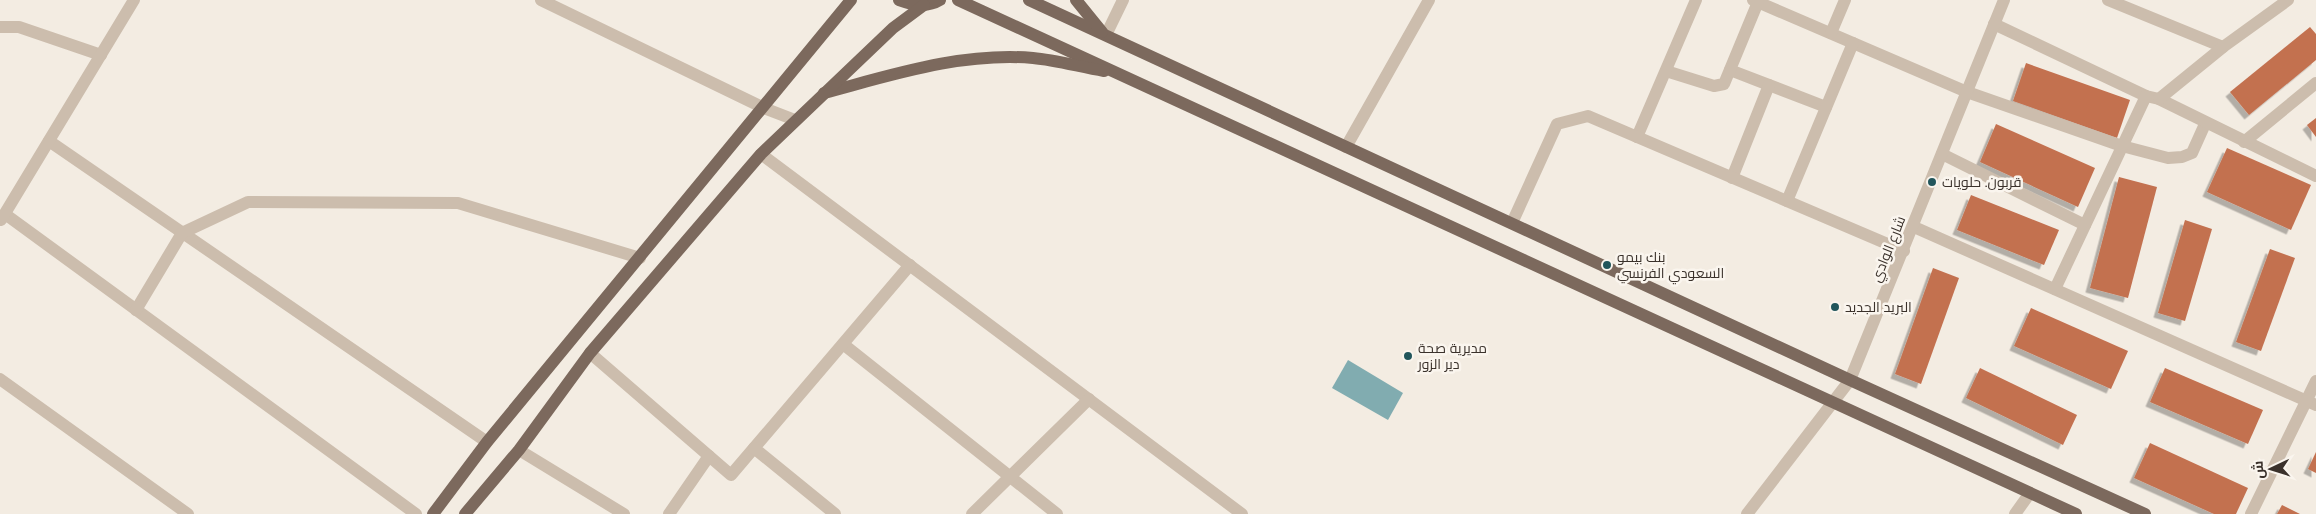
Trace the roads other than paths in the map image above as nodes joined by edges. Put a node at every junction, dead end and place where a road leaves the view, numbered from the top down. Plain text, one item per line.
1 (134, 0) edge
2 (541, 0) edge
3 (851, 0) edge
4 (899, 0) edge
5 (940, 0) edge
6 (958, 0) edge
7 (1029, 0) edge
8 (1076, 0) edge
9 (1123, 0) edge
10 (1429, 0) edge
11 (1696, 0) edge
12 (1845, 0) edge
13 (2004, 0) edge
14 (2108, 0) edge
15 (2288, 0) edge
16 (1755, 1) edge
17 (924, 5) junction
18 (1994, 24) junction
19 (0, 27) edge
20 (1831, 33) junction
21 (1106, 36) junction
22 (1853, 43) junction
23 (2223, 47) junction
24 (101, 55) junction
25 (1666, 70) junction
26 (1730, 70) junction
27 (1122, 74) junction
28 (2316, 83) edge
29 (1768, 85) junction
30 (1967, 92) junction
31 (822, 94) junction
32 (2146, 96) junction
33 (2159, 99) junction
34 (1826, 107) junction
35 (764, 108) junction
36 (795, 120) junction
37 (2205, 124) junction
38 (1637, 137) junction
39 (49, 141) junction
40 (2244, 142) junction
41 (2122, 146) junction
42 (1346, 147) junction
43 (761, 154) junction
44 (1942, 154) junction
45 (2316, 176) edge
46 (1732, 178) junction
47 (1787, 201) junction
48 (2, 218) edge
49 (1512, 224) junction
50 (2085, 225) junction
51 (1914, 227) junction
52 (182, 233) junction
53 (1904, 251) junction
54 (640, 258) junction
55 (910, 265) junction
56 (2055, 289) junction
57 (136, 310) junction
58 (843, 344) junction
59 (590, 354) junction
60 (0, 379) edge
61 (1850, 380) junction
62 (2316, 380) edge
63 (1089, 399) junction
64 (1834, 402) junction
65 (2311, 403) edge
66 (487, 442) junction
67 (754, 448) junction
68 (518, 450) junction
69 (709, 456) junction
70 (1009, 476) junction
71 (2030, 493) junction
72 (188, 514) edge
73 (416, 514) edge
74 (432, 514) edge
75 (464, 514) edge
76 (624, 514) edge
77 (669, 514) edge
78 (835, 514) edge
79 (972, 514) edge
80 (1057, 514) edge
81 (1242, 514) edge
82 (1747, 514) edge
83 (2015, 514) edge
84 (2076, 514) edge
85 (2145, 514) edge
86 (2251, 514) edge

1 - 24 street
2 - 35 street
3 - 35 main road
4 - 17 main road
5 - 17 main road
6 - 27 main road
7 - 21 main road
8 - 21 main road
9 - 21 street
10 - 42 street
11 - 25 street
12 - 20 street
13 - 18 street, شارع الوادي
14 - 23 street
15 - 23 street
16 - 20 street
16 - 26 street
17 - 31 main road
18 - 30 street, شارع الوادي
18 - 32 street
19 - 24 street
20 - 22 street
21 - 42 main road
22 - 30 street
22 - 34 street
23 - 33 street
24 - 39 street
25 - 26 street
25 - 38 street
26 - 29 street
27 - 31 main road
27 - 64 main road
28 - 40 street
29 - 34 street
29 - 46 street
30 - 41 street
30 - 44 street, شارع الوادي
31 - 36 main road
32 - 33 street
32 - 41 street
33 - 37 street
34 - 47 street
35 - 36 street
35 - 54 main road
36 - 43 main road
37 - 40 street
37 - 41 street
38 - 46 street
38 - 49 street
39 - 48 street
39 - 52 street
40 - 45 street
41 - 50 street
42 - 49 main road
43 - 55 street
43 - 59 main road
44 - 50 street
44 - 51 street, شارع الوادي
46 - 47 street
47 - 53 street
48 - 57 street
49 - 61 main road
50 - 56 street
51 - 53 street, شارع الوادي
51 - 56 street
52 - 54 street
52 - 57 street
52 - 66 street
53 - 61 street, شارع الوادي
54 - 66 main road
55 - 58 street
55 - 63 street
56 - 65 street
57 - 73 street
58 - 67 street
58 - 70 street
59 - 68 main road
59 - 69 street
60 - 72 street
61 - 64 street, شارع الوادي
61 - 85 main road
62 - 65 street
63 - 70 street
63 - 81 street
64 - 71 main road
64 - 82 street, شارع الوادي
65 - 86 street
66 - 74 main road
67 - 69 street
67 - 78 street
68 - 75 main road
68 - 76 street
69 - 77 street
70 - 79 street
70 - 80 street
71 - 83 street
71 - 84 main road

